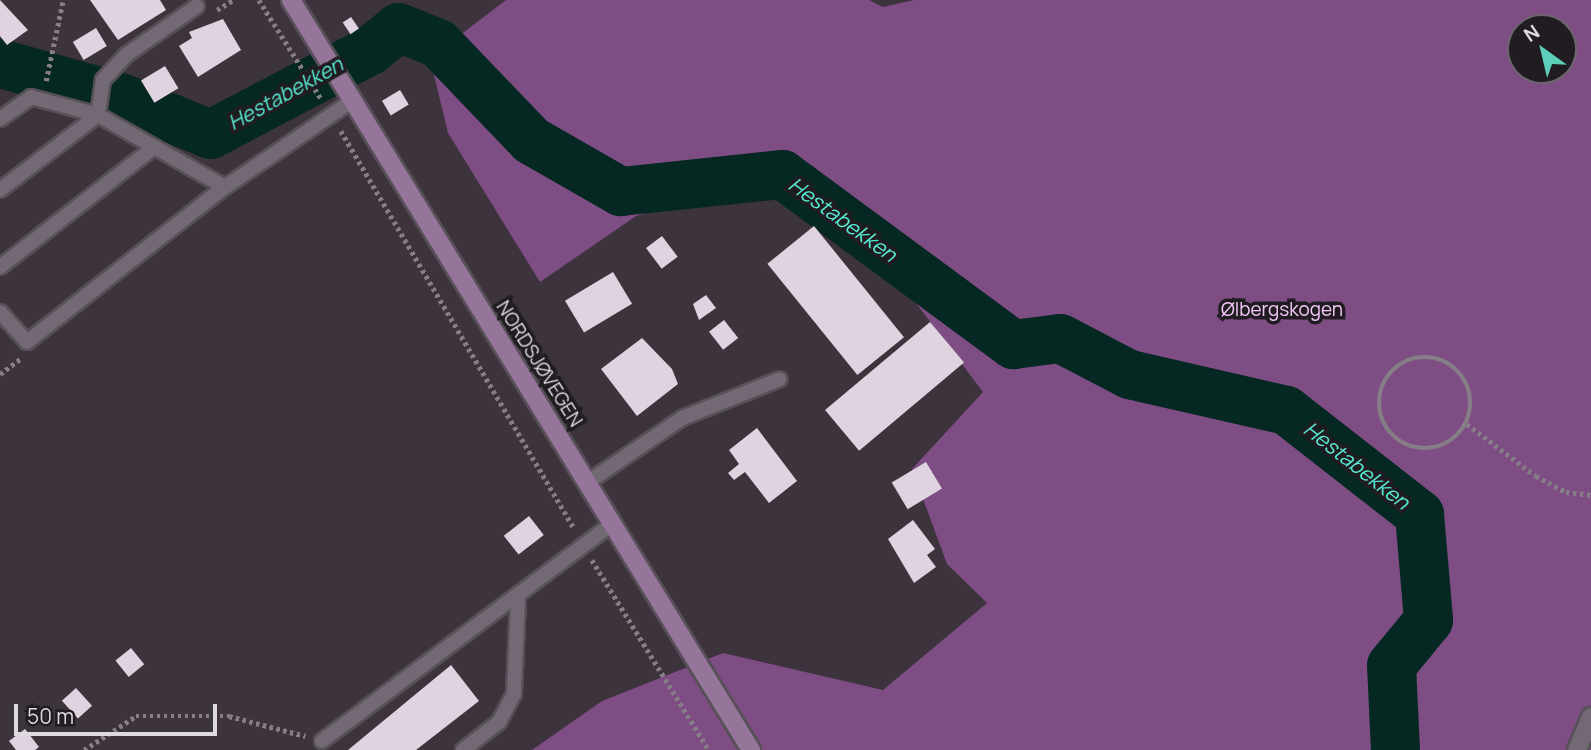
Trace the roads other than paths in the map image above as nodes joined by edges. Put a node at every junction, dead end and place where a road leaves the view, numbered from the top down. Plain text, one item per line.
1 (291, 0) edge
2 (197, 6) dead end
3 (352, 101) junction
4 (98, 115) junction
5 (0, 119) edge
6 (154, 147) junction
7 (225, 187) junction
8 (0, 190) edge
9 (0, 267) edge
10 (0, 312) edge
11 (780, 379) dead end
12 (588, 482) junction
13 (613, 523) junction
14 (518, 598) junction
15 (1591, 717) edge
16 (323, 741) road end
17 (463, 750) edge
18 (751, 750) edge
19 (1577, 750) edge

1 - 3 main road, NORDSJØVEGEN
2 - 4 lane
3 - 7 lane
3 - 12 main road, NORDSJØVEGEN
4 - 5 lane
4 - 6 lane
4 - 8 lane
6 - 7 lane
6 - 9 lane
7 - 10 lane
11 - 12 lane
12 - 13 main road, NORDSJØVEGEN
13 - 14 lane
13 - 18 main road, NORDSJØVEGEN
14 - 16 lane
14 - 17 lane
15 - 19 street

